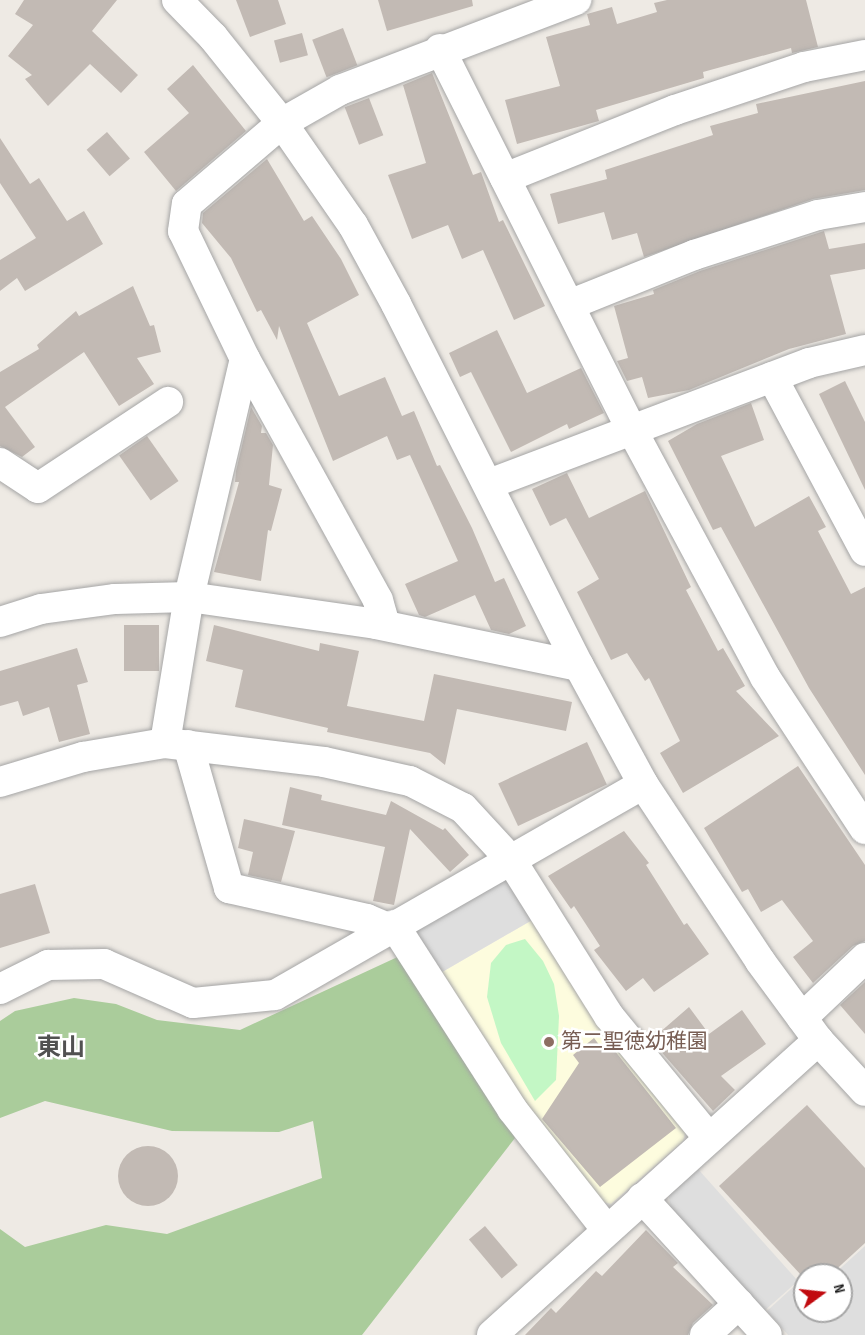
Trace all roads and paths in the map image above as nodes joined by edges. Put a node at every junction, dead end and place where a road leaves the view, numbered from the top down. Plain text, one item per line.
1 (177, 0) edge
2 (576, 0) edge
3 (440, 49) junction
4 (865, 55) edge
5 (282, 123) junction
6 (505, 178) junction
7 (865, 207) edge
8 (569, 305) junction
9 (865, 350) edge
10 (245, 359) junction
11 (772, 377) junction
12 (168, 402) dead end
13 (632, 430) junction
14 (0, 462) edge
15 (489, 484) junction
16 (865, 551) edge
17 (189, 597) junction
18 (0, 622) edge
19 (385, 625) junction
20 (579, 666) junction
21 (176, 744) junction
22 (0, 782) edge
23 (644, 783) junction
24 (865, 829) edge
25 (511, 860) junction
26 (391, 926) junction
27 (865, 958) edge
28 (0, 989) edge
29 (810, 1029) junction
30 (865, 1091) edge
31 (709, 1138) junction
32 (642, 1198) junction
33 (607, 1230) junction
34 (739, 1304) junction
35 (492, 1335) edge
36 (705, 1335) edge
37 (767, 1335) edge

1 - 5 street
2 - 3 street
3 - 5 street
3 - 6 street
4 - 6 street
5 - 10 street
5 - 15 street
6 - 8 street
7 - 8 street
8 - 13 street
9 - 11 street
10 - 17 street
10 - 19 street
11 - 13 street
11 - 16 street
12 - 14 street
13 - 15 street
13 - 24 street
15 - 20 street
17 - 18 street
17 - 19 street
17 - 21 street
19 - 20 street
20 - 23 street
21 - 22 street
21 - 25 street
21 - 26 street
23 - 25 street
23 - 29 street
25 - 26 street
25 - 31 street
26 - 28 street
26 - 33 street
27 - 29 street
29 - 30 street
29 - 31 street
31 - 32 street
32 - 33 street
32 - 34 street
33 - 35 street
34 - 36 street
34 - 37 street

